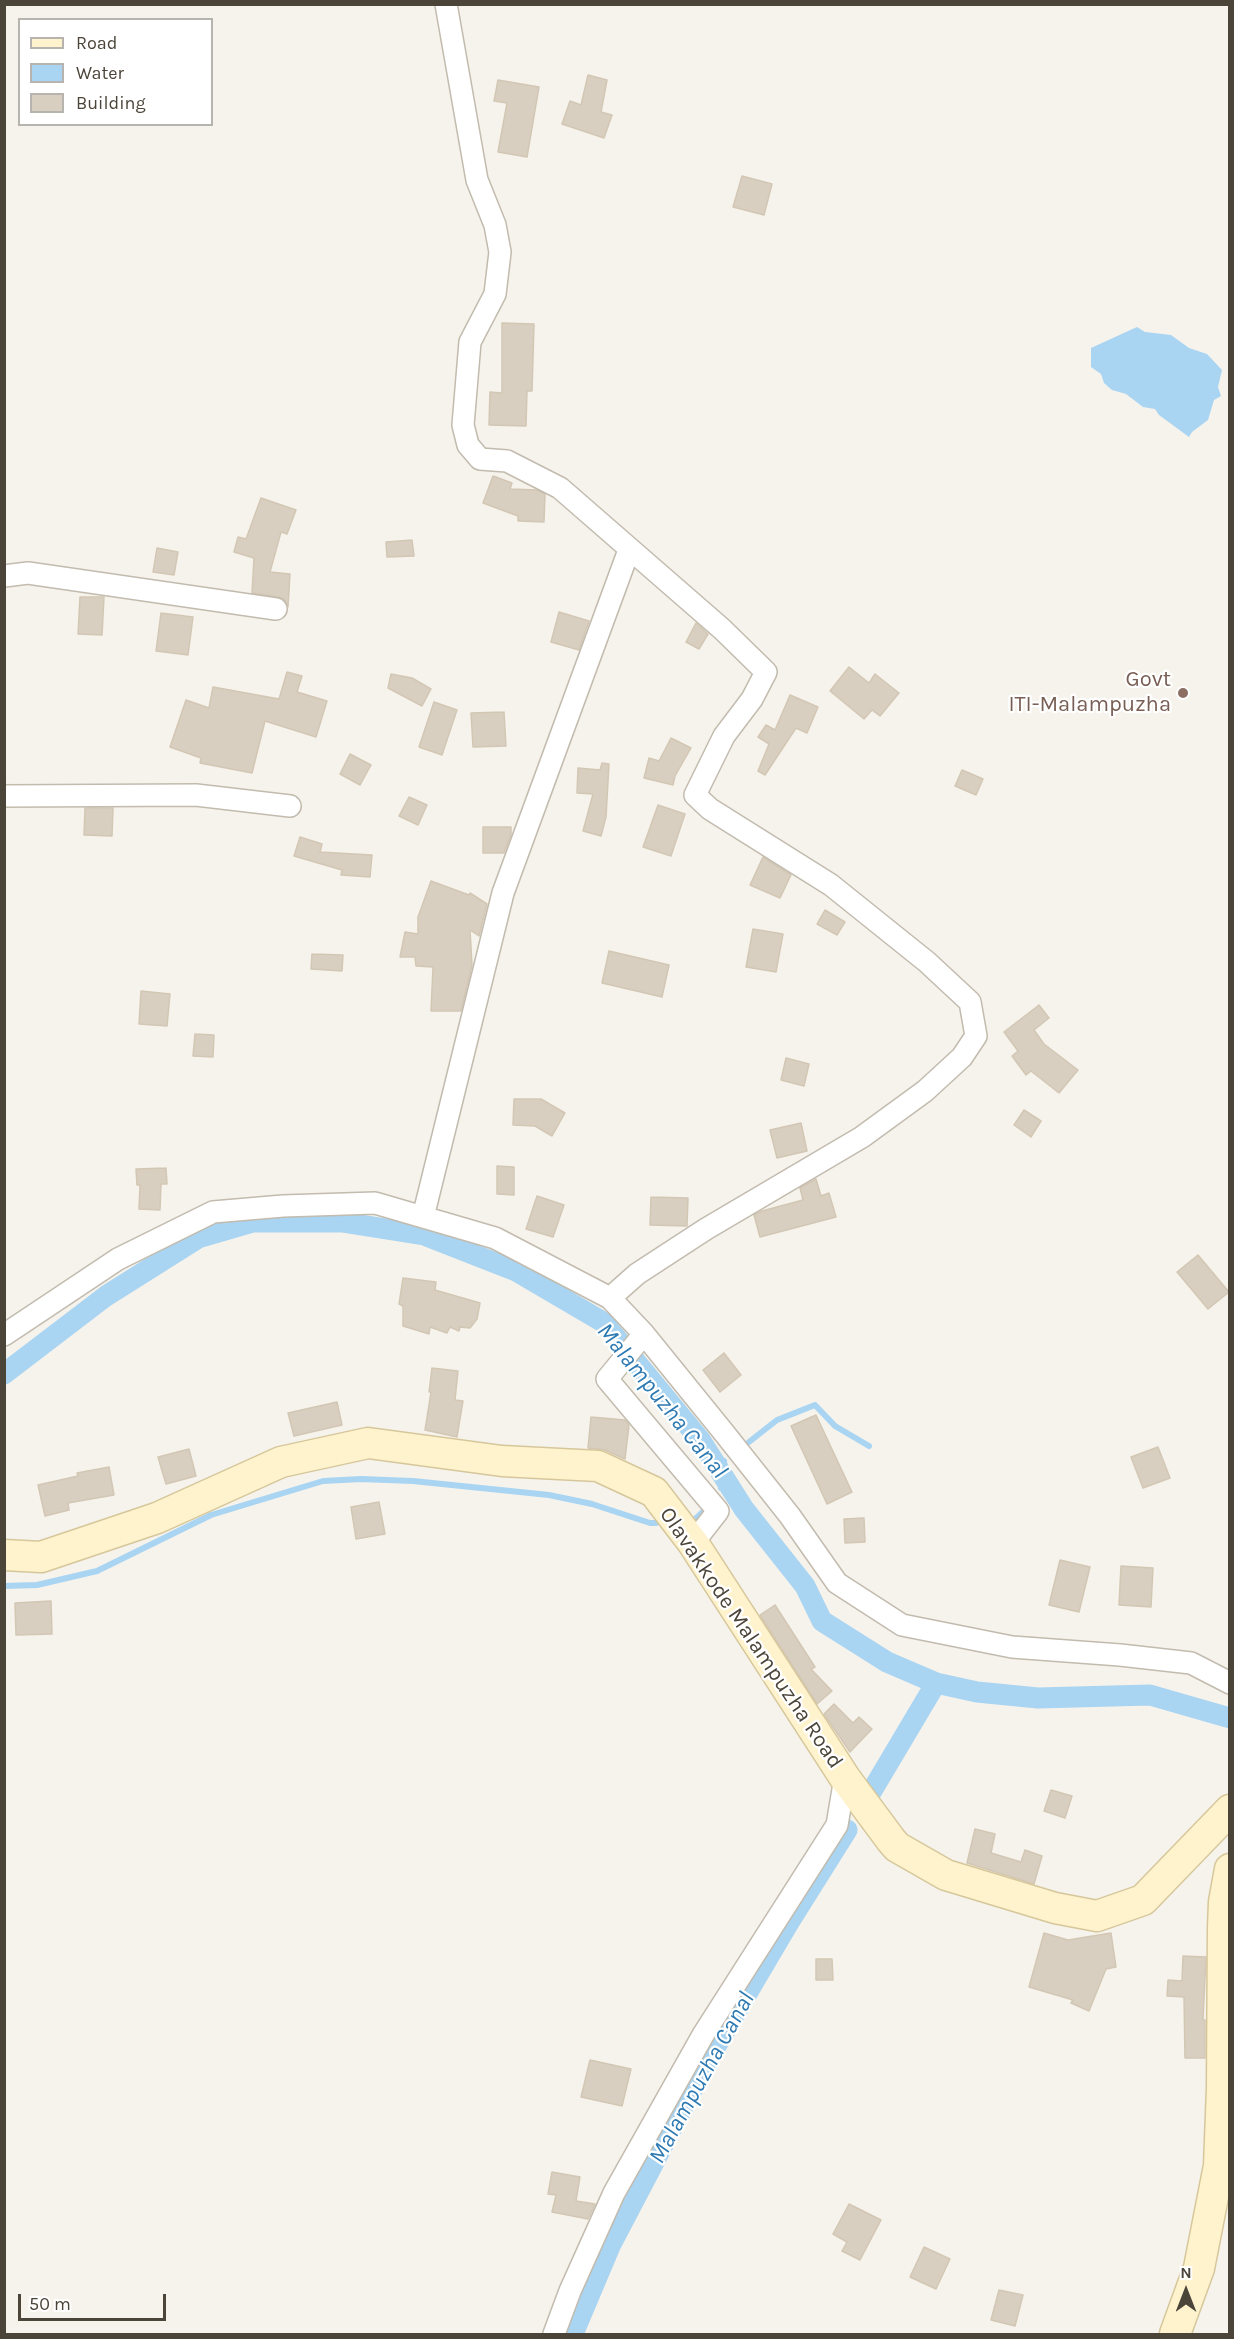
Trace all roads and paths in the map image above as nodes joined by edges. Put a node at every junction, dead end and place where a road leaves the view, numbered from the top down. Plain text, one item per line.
1 (446, 4) edge
2 (629, 550) junction
3 (4, 576) edge
4 (276, 609) dead end
5 (4, 796) edge
6 (290, 806) dead end
7 (423, 1217) junction
8 (610, 1298) junction
9 (644, 1334) junction
10 (4, 1335) edge
11 (693, 1543) junction
12 (4, 1555) edge
13 (1230, 1683) edge
14 (845, 1778) junction
15 (1230, 1810) edge
16 (1230, 1869) edge
17 (1226, 1928) edge
18 (1224, 2165) edge
19 (554, 2334) edge
20 (1175, 2334) edge

1 - 2 street
2 - 7 street
2 - 8 street
3 - 4 street
5 - 6 street
7 - 8 street
7 - 10 street
8 - 9 street
9 - 11 street
9 - 13 street
11 - 12 main road, Olavakkode Malampuzha Road
11 - 14 main road, Olavakkode Malampuzha Road
14 - 15 main road, Olavakkode Malampuzha Road
14 - 19 street
16 - 17 main road
17 - 18 main road
18 - 20 main road

